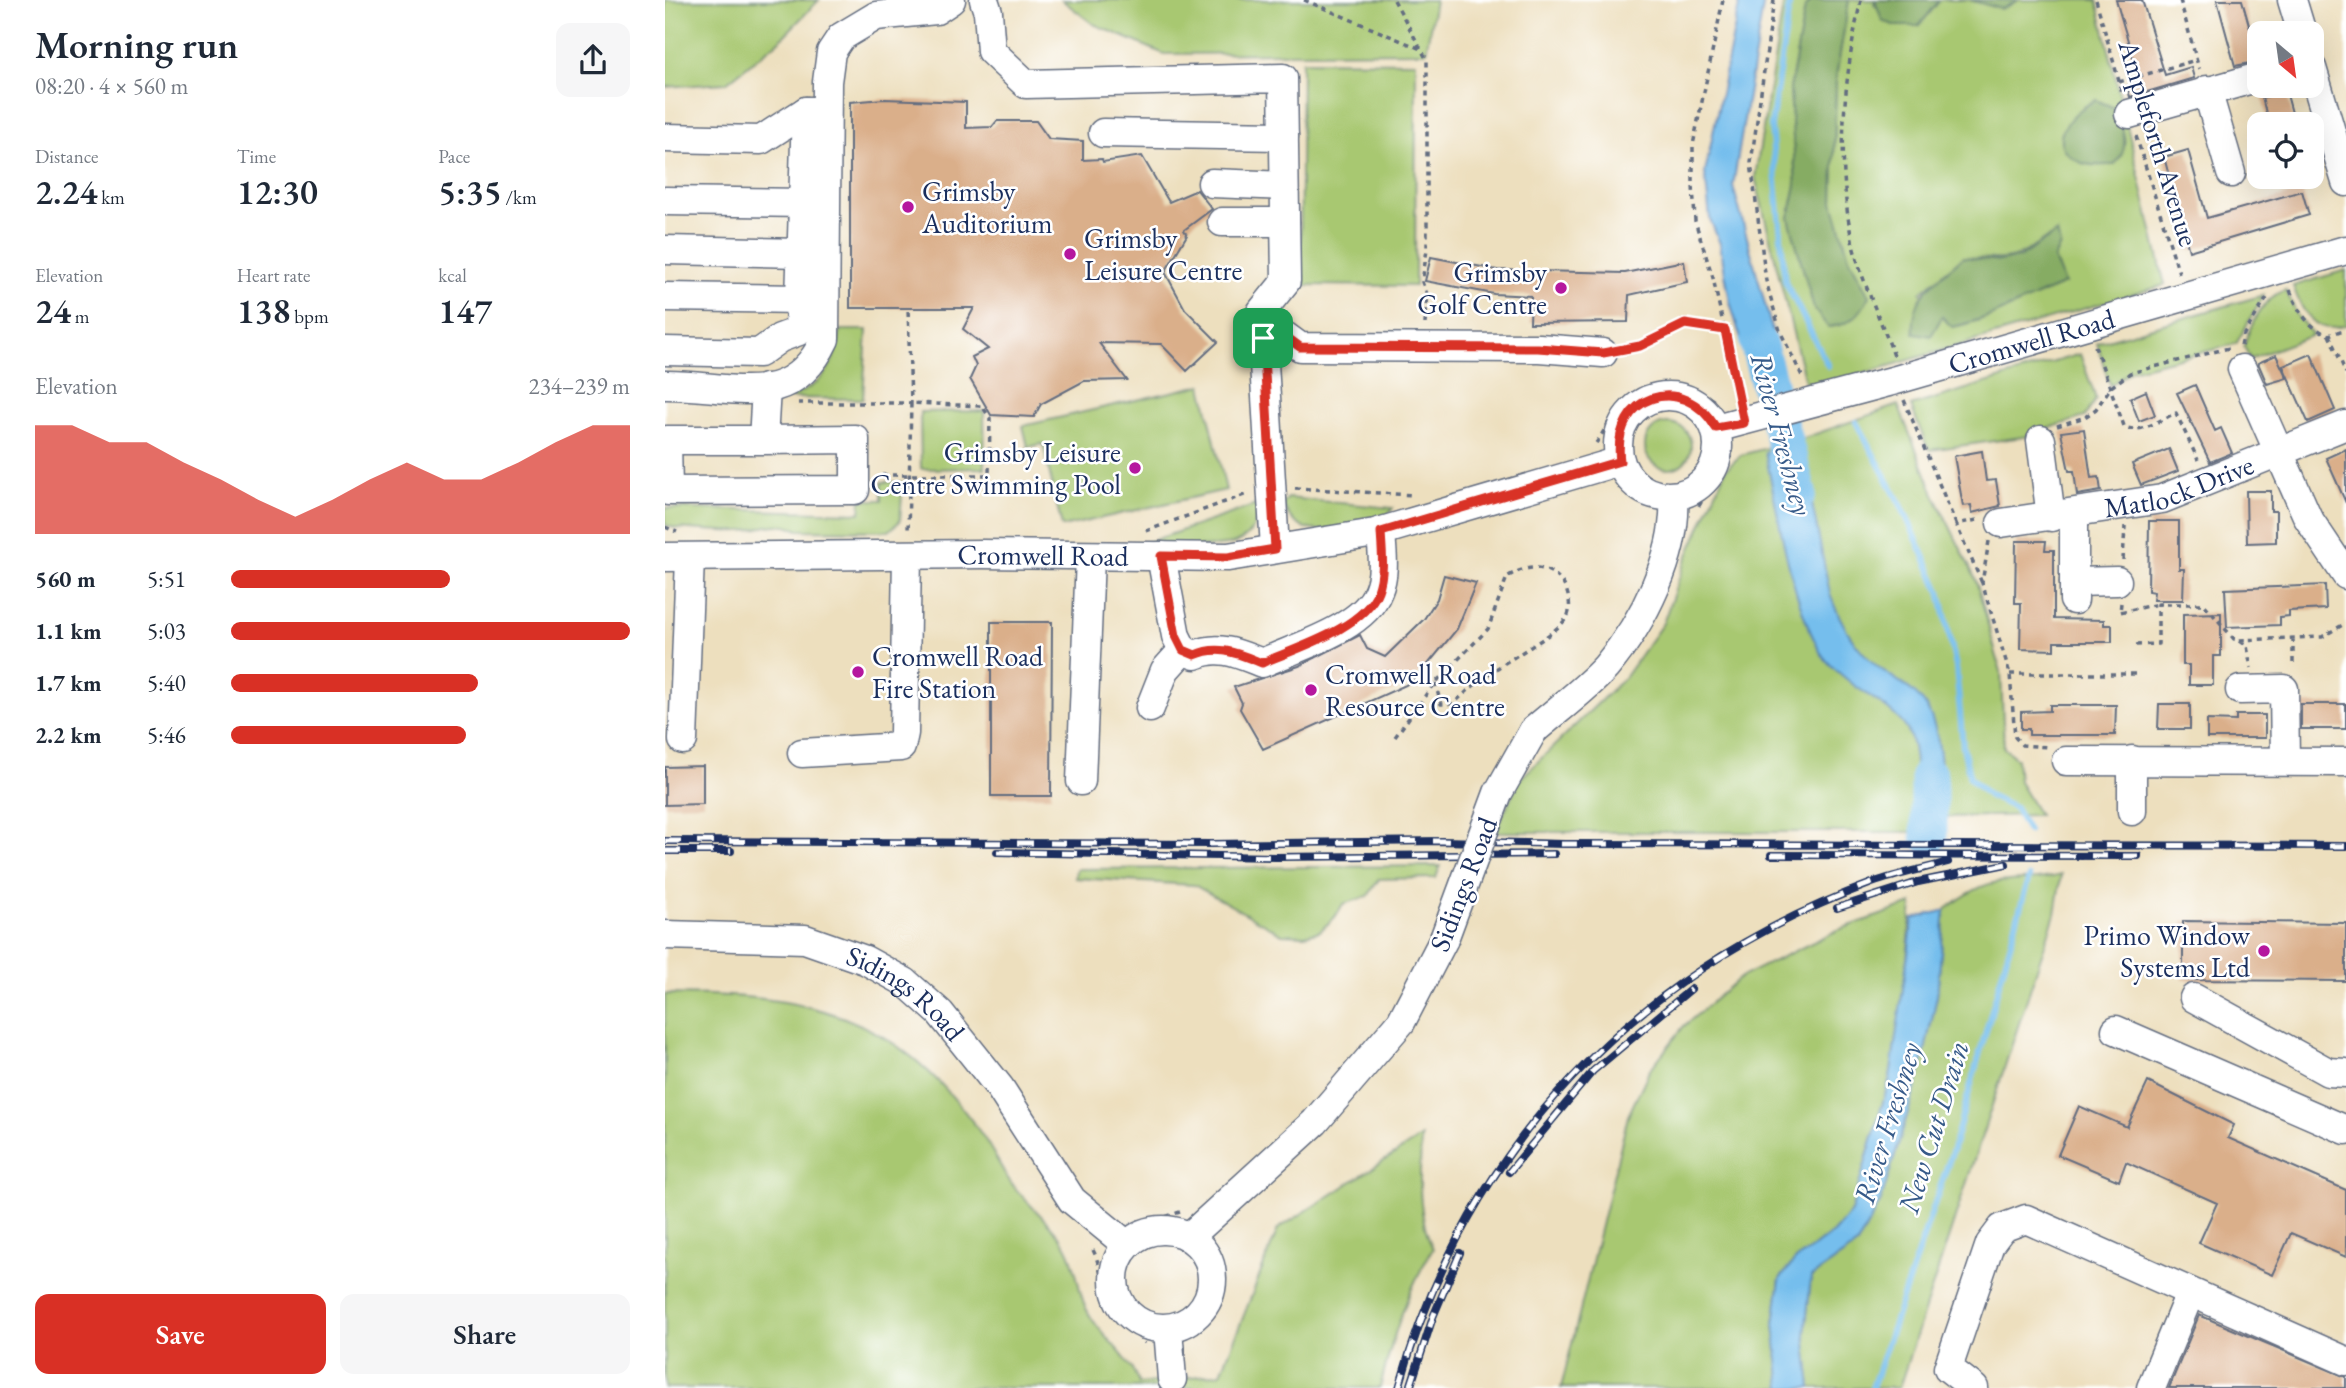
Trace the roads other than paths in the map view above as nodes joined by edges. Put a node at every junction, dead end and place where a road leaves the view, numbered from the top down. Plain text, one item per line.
1 (951, 0) edge
2 (984, 0) edge
3 (2292, 0) edge
4 (2298, 21) edge
5 (2247, 80) edge
6 (2207, 90) junction
7 (2321, 98) edge
8 (817, 111) junction
9 (2129, 114) road end
10 (1104, 133) dead end
11 (1284, 136) junction
12 (665, 138) edge
13 (2231, 173) dead end
14 (2346, 182) edge
15 (1212, 183) dead end
16 (1285, 186) junction
17 (665, 201) edge
18 (804, 203) junction
19 (1222, 222) dead end
20 (1285, 222) junction
21 (665, 250) edge
22 (2346, 250) edge
23 (802, 253) junction
24 (665, 297) edge
25 (800, 299) junction
26 (1263, 338) junction
27 (665, 351) edge
28 (1603, 353) road end
29 (2242, 357) road end
30 (665, 386) edge
31 (765, 395) junction
32 (1718, 417) junction
33 (2346, 425) edge
34 (763, 440) junction
35 (2041, 440) road end
36 (2280, 453) junction
37 (1614, 473) junction
38 (1664, 505) junction
39 (2062, 515) junction
40 (1992, 525) road end
41 (1381, 532) junction
42 (1275, 549) junction
43 (907, 556) junction
44 (1090, 556) junction
45 (1161, 556) junction
46 (678, 558) edge
47 (2346, 575) edge
48 (2117, 581) dead end
49 (1183, 650) junction
50 (2246, 690) road end
51 (1150, 708) dead end
52 (683, 740) dead end
53 (802, 753) dead end
54 (2133, 760) junction
55 (2066, 761) road end
56 (2285, 761) junction
57 (2346, 762) edge
58 (1081, 781) dead end
59 (2132, 811) dead end
60 (665, 935) edge
61 (2194, 998) dead end
62 (2116, 1030) dead end
63 (2346, 1073) edge
64 (2346, 1130) edge
65 (1128, 1233) junction
66 (1189, 1237) junction
67 (2190, 1293) junction
68 (1168, 1329) junction
69 (2346, 1362) edge
70 (1172, 1379) road end
71 (1974, 1388) edge
72 (2151, 1388) edge

1 - 8 street
2 - 11 street
3 - 4 street
5 - 6 street
6 - 9 street
6 - 13 street
7 - 14 street
8 - 12 street
8 - 18 street
8 - 31 street
10 - 11 street
11 - 16 street
15 - 16 street
16 - 20 street
17 - 18 street
18 - 23 street
19 - 20 street
20 - 26 street
21 - 23 street
22 - 32 street, Cromwell Road
23 - 25 street
24 - 25 street
25 - 27 street
26 - 28 street
26 - 42 street
29 - 36 street
30 - 31 street
31 - 34 street
32 - 37 street
32 - 38 street
33 - 36 street, Matlock Drive
34 - 34 street
35 - 39 street, Matlock Drive
36 - 39 street, Matlock Drive
36 - 47 street
37 - 38 street
37 - 41 street, Cromwell Road
38 - 66 street, Sidings Road, bridge
39 - 40 street, Matlock Drive
39 - 48 street, Matlock Drive
41 - 42 street, Cromwell Road
41 - 49 street
42 - 45 street, Cromwell Road
43 - 44 street, Cromwell Road
43 - 46 street, Cromwell Road
43 - 53 street
44 - 45 street, Cromwell Road
44 - 58 street
45 - 49 street
46 - 52 street
49 - 51 street
50 - 56 street
54 - 55 street
54 - 56 street
54 - 59 street
56 - 57 street
60 - 65 street, Sidings Road
61 - 63 street
62 - 64 street
65 - 66 street
65 - 68 street
66 - 68 street
67 - 69 street
67 - 71 street
67 - 72 street
68 - 70 street

